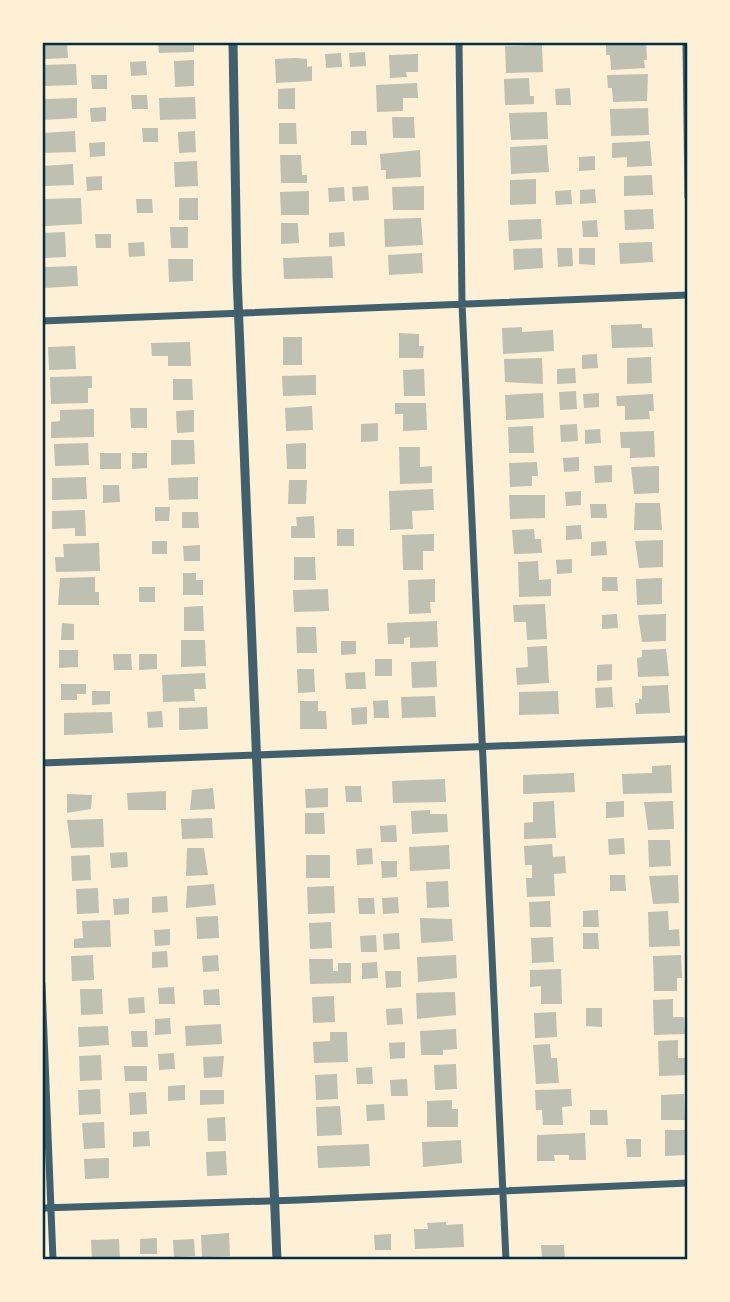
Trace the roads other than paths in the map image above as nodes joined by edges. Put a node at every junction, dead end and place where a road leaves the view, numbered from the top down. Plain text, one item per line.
1 (233, 42) edge
2 (459, 42) edge
3 (686, 42) edge
4 (688, 197) edge
5 (688, 295) edge
6 (461, 304) junction
7 (239, 314) junction
8 (42, 321) edge
9 (688, 739) edge
10 (482, 747) junction
11 (258, 755) junction
12 (42, 763) edge
13 (42, 985) edge
14 (688, 1183) edge
15 (504, 1190) junction
16 (274, 1201) junction
17 (52, 1207) junction
18 (42, 1208) edge
19 (53, 1260) edge
20 (277, 1260) edge
21 (506, 1260) edge

1 - 7 street
2 - 6 street
3 - 4 street
5 - 6 street
6 - 7 street
6 - 10 street
7 - 8 street
7 - 11 street
9 - 10 street
10 - 11 street
10 - 15 street
11 - 12 street
11 - 16 street
13 - 17 street
14 - 15 street
15 - 16 street
15 - 21 street
16 - 17 street
16 - 20 street
17 - 18 street
17 - 19 street

